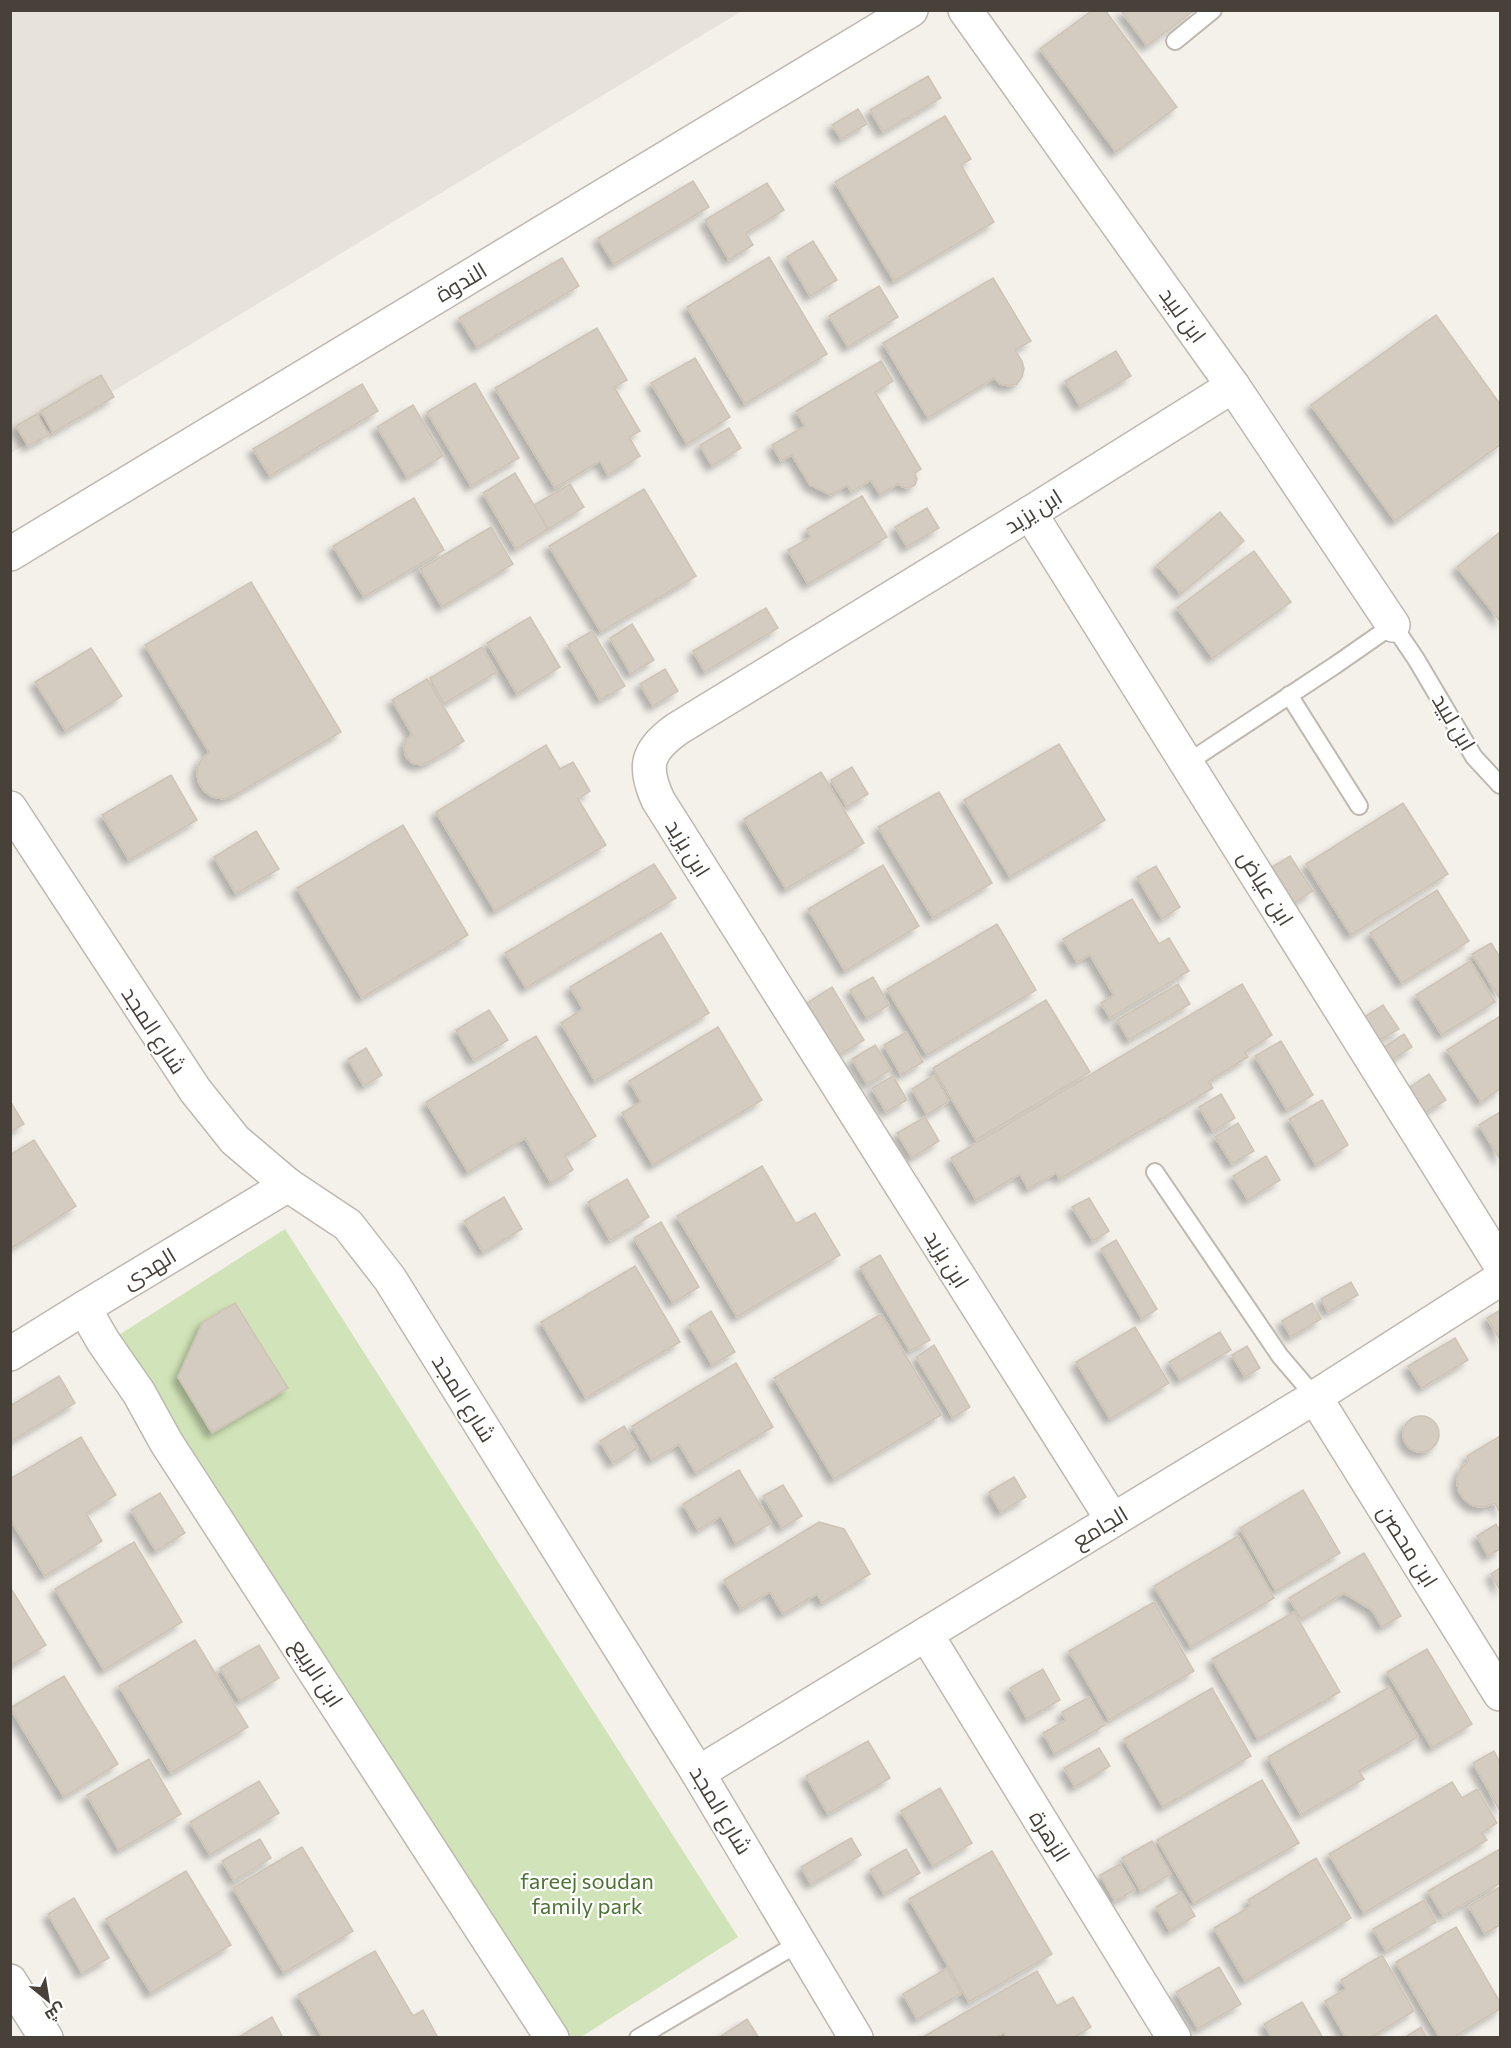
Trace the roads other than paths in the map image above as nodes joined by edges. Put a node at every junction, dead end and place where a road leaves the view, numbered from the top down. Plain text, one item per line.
1 (910, 10) edge
2 (965, 10) edge
3 (1213, 10) edge
4 (1174, 41) dead end
5 (1233, 386) junction
6 (1030, 513) junction
7 (10, 554) edge
8 (1393, 625) junction
9 (1289, 695) junction
10 (1187, 763) junction
11 (1500, 785) edge
12 (1359, 806) dead end
13 (10, 808) edge
14 (1155, 1172) dead end
15 (288, 1185) junction
16 (1500, 1264) edge
17 (1500, 1279) edge
18 (84, 1308) junction
19 (10, 1354) edge
20 (1315, 1397) junction
21 (1112, 1519) junction
22 (926, 1634) junction
23 (1500, 1694) edge
24 (698, 1773) junction
25 (799, 1943) junction
26 (10, 1981) edge
27 (46, 2037) edge
28 (552, 2037) edge
29 (638, 2037) edge
30 (856, 2037) edge
31 (1174, 2037) edge

1 - 7 street, الندوة
2 - 5 street, ابن لبيد
3 - 4 lane
5 - 6 street, ابن يزيد
5 - 8 street, ابن لبيد
6 - 10 street, ابن عياض
6 - 21 street, ابن يزيد
8 - 9 lane
8 - 11 lane, ابن لبيد
9 - 10 lane
9 - 12 lane
10 - 16 street, ابن عياض
13 - 15 street, شارع المجد
14 - 20 lane
15 - 18 street, الهدى
15 - 24 street, شارع المجد
17 - 20 street, الجامع
18 - 19 street, الهدى
18 - 28 street, ابن الربيع
20 - 21 street, الجامع
20 - 23 street, ابن محصن
21 - 22 street, الجامع
22 - 24 street, الجامع
22 - 31 street, الزهرة
24 - 25 street, شارع المجد
25 - 29 lane
25 - 30 street, شارع المجد
26 - 27 street

